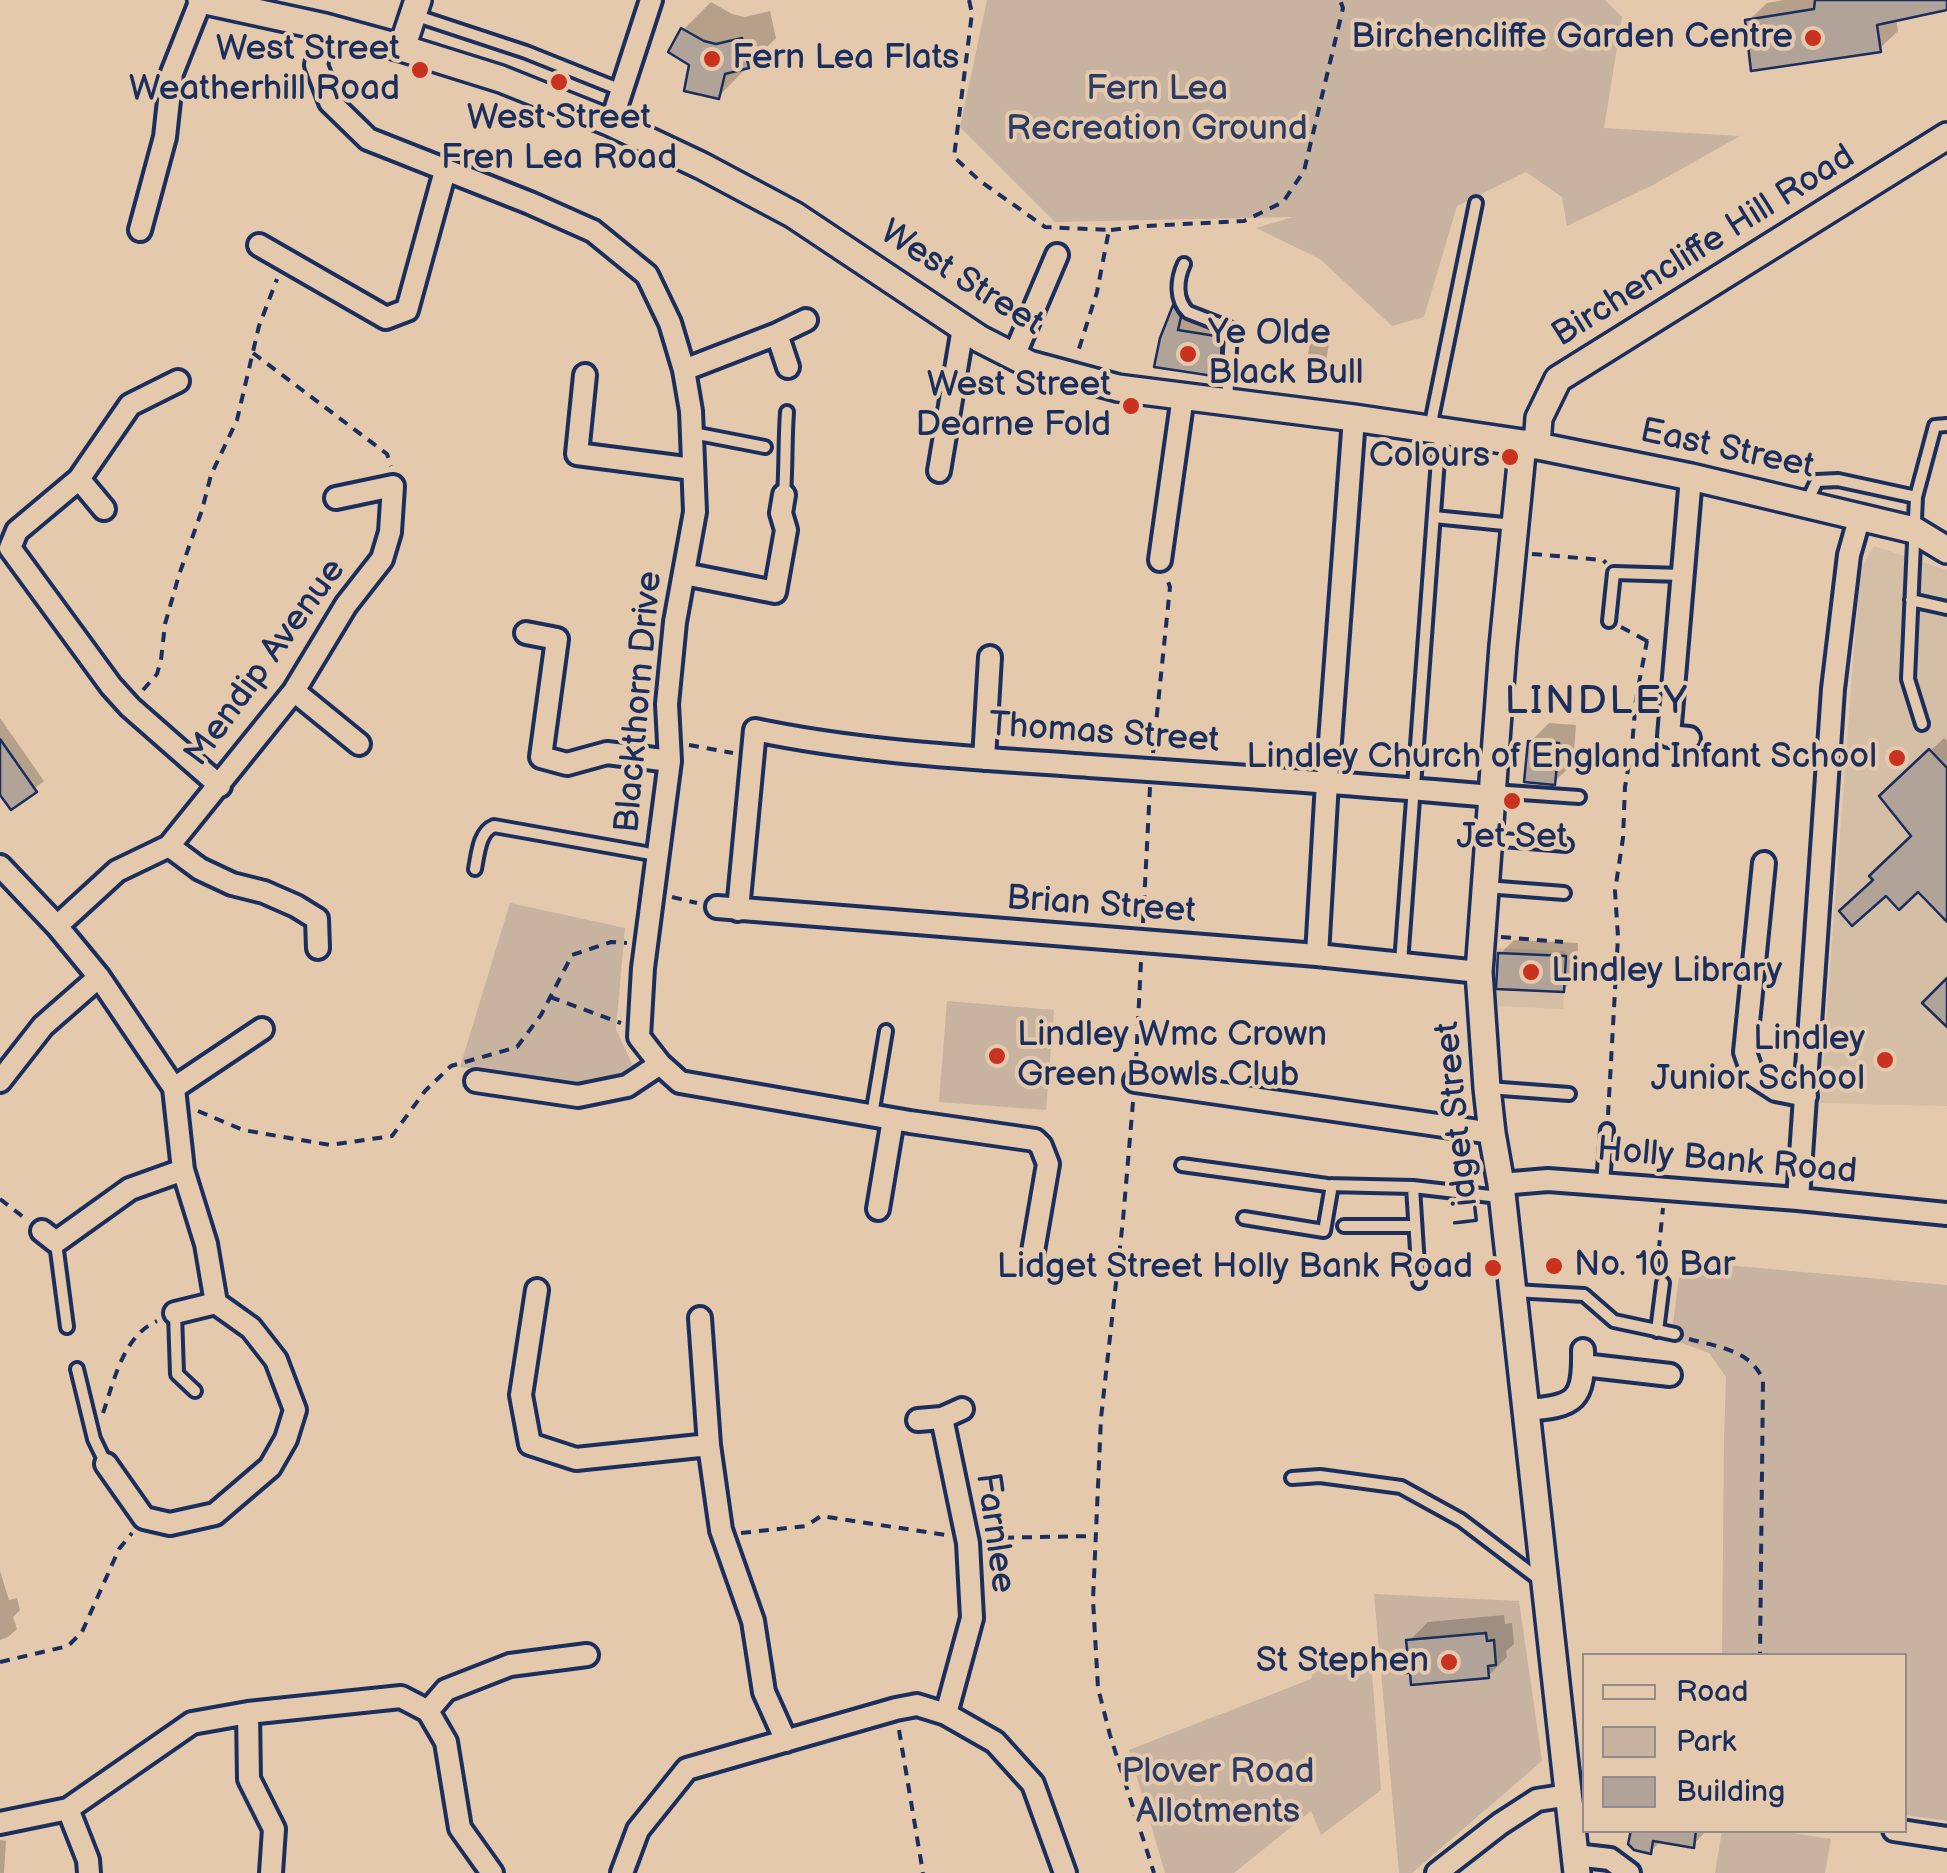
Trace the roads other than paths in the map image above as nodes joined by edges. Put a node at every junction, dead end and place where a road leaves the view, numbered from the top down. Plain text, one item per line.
1 (201, 0) edge
2 (642, 4) edge
3 (415, 8) edge
4 (325, 28) junction
5 (402, 48) junction
6 (622, 90) junction
7 (611, 123) junction
8 (1947, 136) edge
9 (444, 171) junction
10 (1476, 203) dead end
11 (140, 230) dead end
12 (259, 245) dead end
13 (1057, 255) dead end
14 (1184, 264) dead end
15 (806, 320) dead end
16 (963, 328) junction
17 (777, 334) junction
18 (1014, 356) junction
19 (788, 366) dead end
20 (684, 370) junction
21 (585, 375) dead end
22 (178, 381) dead end
23 (1183, 396) junction
24 (1228, 402) junction
25 (788, 412) dead end
26 (1354, 418) junction
27 (1947, 425) edge
28 (1435, 430) junction
29 (692, 433) junction
30 (1530, 445) junction
31 (765, 446) dead end
32 (693, 470) junction
33 (938, 471) dead end
34 (1690, 476) junction
35 (79, 479) junction
36 (784, 495) joint
37 (1916, 496) junction
38 (336, 498) dead end
39 (1806, 504) junction
40 (104, 509) dead end
41 (1860, 516) junction
42 (1434, 517) junction
43 (1515, 525) junction
44 (1947, 529) edge
45 (1914, 530) junction
46 (1947, 550) edge
47 (1160, 560) road end
48 (684, 574) junction
49 (1682, 575) junction
50 (1911, 600) junction
51 (1947, 608) edge
52 (1609, 620) road end
53 (526, 633) dead end
54 (990, 658) dead end
55 (294, 691) junction
56 (1922, 724) dead end
57 (1689, 738) dead end
58 (360, 744) dead end
59 (670, 751) junction
60 (984, 759) junction
61 (1327, 782) junction
62 (220, 786) junction
63 (1414, 789) junction
64 (1492, 794) junction
65 (1579, 796) dead end
66 (1488, 839) junction
67 (1566, 845) dead end
68 (169, 846) junction
69 (658, 856) junction
70 (1764, 863) dead end
71 (0, 866) edge
72 (475, 869) dead end
73 (1485, 887) junction
74 (1564, 893) dead end
75 (728, 909) joint
76 (57, 926) junction
77 (318, 948) dead end
78 (1317, 955) junction
79 (1401, 964) junction
80 (1479, 972) junction
81 (99, 977) junction
82 (262, 1029) dead end
83 (886, 1031) dead end
84 (660, 1064) junction
85 (0, 1081) edge
86 (476, 1081) dead end
87 (1135, 1081) road end
88 (1486, 1088) junction
89 (1570, 1094) dead end
90 (175, 1095) junction
91 (1806, 1096) junction
92 (872, 1115) junction
93 (893, 1119) junction
94 (1606, 1130) road end
95 (1492, 1133) junction
96 (1182, 1165) dead end
97 (183, 1170) junction
98 (1603, 1184) junction
99 (1332, 1185) junction
100 (1413, 1187) junction
101 (1502, 1190) junction
102 (1798, 1199) junction
103 (878, 1209) dead end
104 (1947, 1214) edge
105 (1244, 1218) dead end
106 (1344, 1226) dead end
107 (1415, 1226) junction
108 (49, 1236) joint
109 (1032, 1262) dead end
110 (1418, 1282) dead end
111 (1663, 1283) road end
112 (537, 1290) dead end
113 (1513, 1291) junction
114 (216, 1303) junction
115 (175, 1313) joint
116 (700, 1318) dead end
117 (67, 1327) dead end
118 (1657, 1330) junction
119 (1675, 1334) road end
120 (77, 1368) dead end
121 (1670, 1375) dead end
122 (196, 1391) dead end
123 (1526, 1410) junction
124 (918, 1420) dead end
125 (708, 1446) junction
126 (106, 1464) joint
127 (1292, 1478) dead end
128 (1545, 1583) junction
129 (587, 1656) dead end
130 (428, 1711) junction
131 (248, 1713) junction
132 (946, 1714) junction
133 (786, 1741) junction
134 (1574, 1785) edge
135 (68, 1809) junction
136 (0, 1823) edge
137 (1907, 1832) edge
138 (1947, 1838) edge
139 (1576, 1864) edge
140 (88, 1873) edge
141 (271, 1873) edge
142 (492, 1873) edge
143 (622, 1873) edge
144 (1065, 1873) edge
145 (1437, 1873) edge
146 (1628, 1873) edge

1 - 4 street, West Street
1 - 11 street
2 - 6 street
3 - 5 street
3 - 6 lane
4 - 5 street, West Street
4 - 9 street, Blackthorn Drive
5 - 7 street, West Street
6 - 7 street
7 - 16 street, West Street
8 - 30 street, Birchencliffe Hill Road
9 - 12 street
9 - 20 street, Blackthorn Drive
10 - 28 lane
13 - 18 street
14 - 24 lane
15 - 17 street
16 - 18 street, West Street
16 - 33 street
17 - 19 street
17 - 20 street
18 - 23 street, West Street
20 - 29 street, Blackthorn Drive
21 - 32 street
22 - 35 street
23 - 24 street, West Street
23 - 47 street
24 - 26 street, West Street
25 - 36 lane
26 - 28 street, West Street
26 - 61 street
27 - 37 lane
28 - 30 street, West Street
28 - 42 lane
29 - 31 lane
29 - 32 street, Blackthorn Drive
30 - 34 street, East Street
30 - 43 street, Lidget Street
32 - 48 street, Blackthorn Drive
34 - 39 street, East Street
34 - 49 street
35 - 40 street
35 - 62 street
36 - 48 street
37 - 39 lane
37 - 45 lane
38 - 55 street, Mendip Avenue
39 - 41 street, East Street
41 - 45 street, East Street
41 - 91 street
42 - 43 lane
42 - 63 lane
43 - 64 street, Lidget Street
44 - 45 street, East Street
45 - 46 street, East Street
45 - 50 lane
48 - 59 street, Blackthorn Drive
49 - 52 lane
49 - 57 street
50 - 51 lane
50 - 56 lane
53 - 59 street
54 - 60 street
55 - 58 street
55 - 62 street, Mendip Avenue
59 - 69 street, Blackthorn Drive
60 - 61 street, Thomas Street
60 - 75 street, Thomas Street
61 - 63 street, Thomas Street
61 - 78 street
62 - 68 street, Mendip Avenue
63 - 64 street, Thomas Street
63 - 79 lane
64 - 65 lane
64 - 66 street, Lidget Street
66 - 67 lane
66 - 73 street, Lidget Street
68 - 76 street, Mendip Avenue
68 - 77 street
69 - 72 lane
69 - 84 street, Blackthorn Drive
70 - 91 street
71 - 76 street
73 - 74 lane
73 - 80 street, Lidget Street
75 - 78 street, Brian Street
76 - 81 street
78 - 79 street, Brian Street
79 - 80 street, Brian Street
80 - 88 street, Lidget Street
81 - 85 street
81 - 90 street
82 - 90 street
83 - 92 lane
84 - 86 street
84 - 92 street
87 - 95 street
88 - 89 lane
88 - 95 street, Lidget Street
90 - 97 street
91 - 102 street
92 - 93 street
93 - 103 street
93 - 109 street
94 - 98 lane
95 - 101 street, Lidget Street
96 - 99 lane
97 - 108 street
97 - 114 street
98 - 101 street, Holly Bank Road
98 - 102 street, Holly Bank Road
99 - 100 lane
99 - 105 lane
100 - 101 lane
100 - 107 lane
101 - 113 street, Lidget Street
102 - 104 street, Holly Bank Road
106 - 107 lane
107 - 110 lane
108 - 117 lane
111 - 118 lane
112 - 125 street
113 - 118 lane
113 - 123 street, Lidget Street
114 - 115 street
114 - 126 street
115 - 122 lane
116 - 125 street
118 - 119 lane
120 - 126 lane
121 - 123 street
123 - 128 street, Lidget Street
124 - 132 street, Farnlee
125 - 133 street
127 - 128 lane
128 - 134 street, Lidget Street
129 - 130 street
130 - 131 street
130 - 142 street
131 - 135 street
131 - 141 street
132 - 133 street
132 - 144 street
133 - 143 street
134 - 139 street, Lidget Street
134 - 145 street
135 - 136 street
135 - 140 street
137 - 138 street
139 - 146 street

